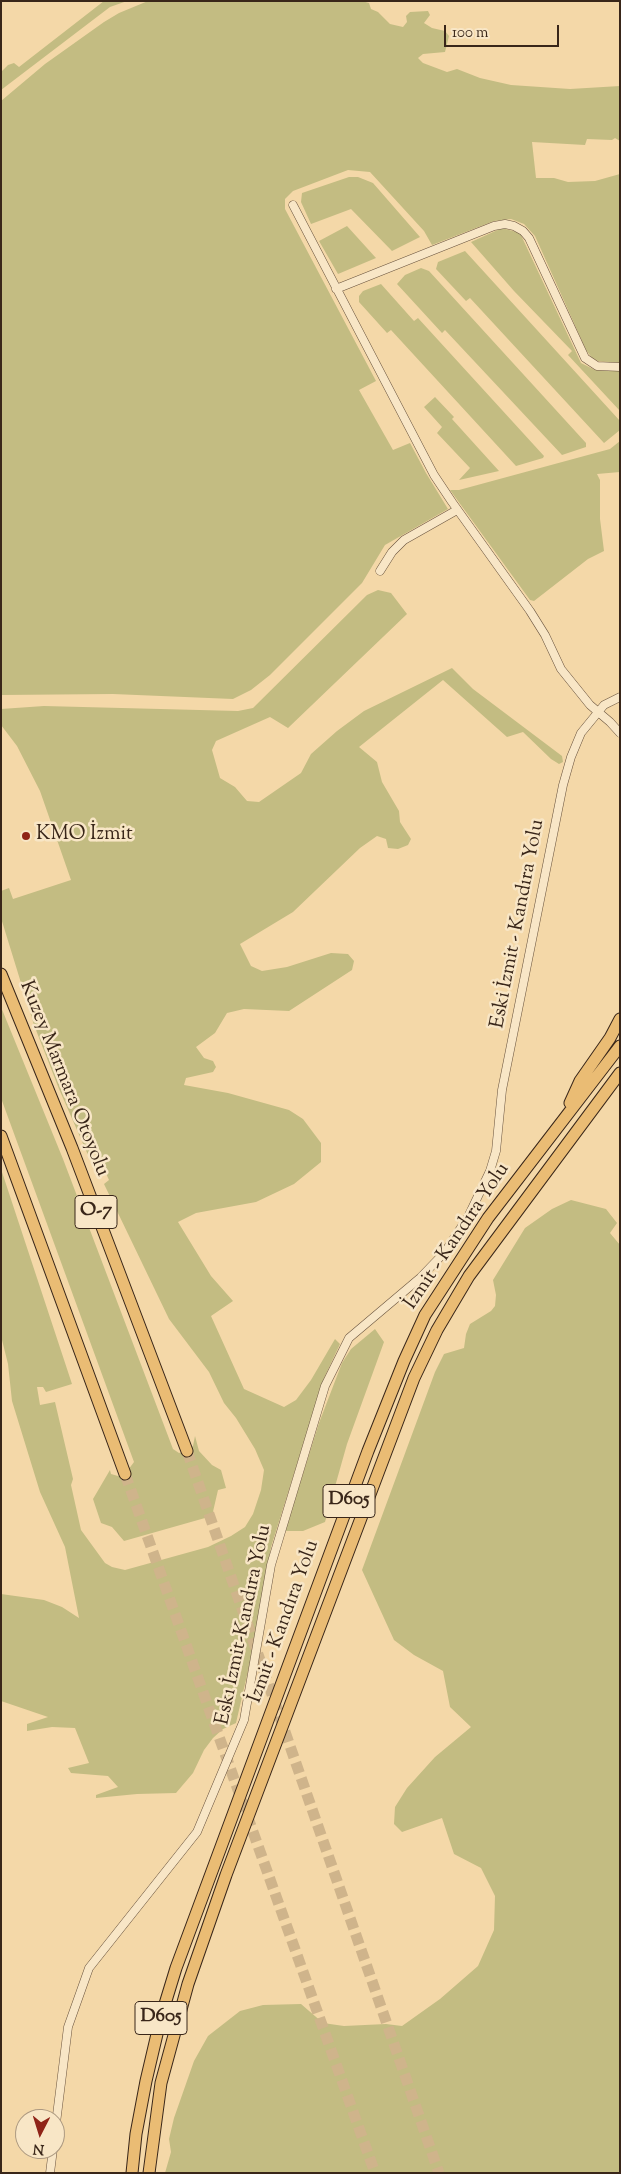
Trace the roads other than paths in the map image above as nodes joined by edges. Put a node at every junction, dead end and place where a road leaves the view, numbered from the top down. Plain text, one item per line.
1 (293, 205) dead end
2 (336, 289) junction
3 (620, 368) edge
4 (457, 510) junction
5 (380, 571) dead end
6 (620, 696) edge
7 (598, 711) junction
8 (610, 722) junction
9 (620, 722) edge
10 (620, 733) edge
11 (1, 974) edge
12 (620, 1019) edge
13 (620, 1046) edge
14 (620, 1074) edge
15 (560, 1123) junction
16 (1, 1136) edge
17 (380, 1313) joint
18 (186, 1451) tunnel mouth
19 (125, 1474) tunnel mouth
20 (58, 2109) edge
21 (52, 2159) edge
22 (50, 2173) edge
23 (132, 2173) edge
24 (149, 2173) edge

1 - 2 street
2 - 3 street
2 - 4 street
4 - 5 street
4 - 7 street
6 - 7 street, Eski İzmit - Kandıra Yolu
7 - 8 street
7 - 17 street, Eski İzmit - Kandıra Yolu
8 - 9 street
8 - 10 street
11 - 18 highway, Kuzey Marmara Otoyolu / O-7
12 - 15 highway
13 - 15 highway
14 - 24 highway
15 - 23 highway, İzmit - Kandıra Yolu / D605
16 - 19 highway
17 - 20 street, Eskı İzmit-Kandıra Yolu
21 - 22 street

